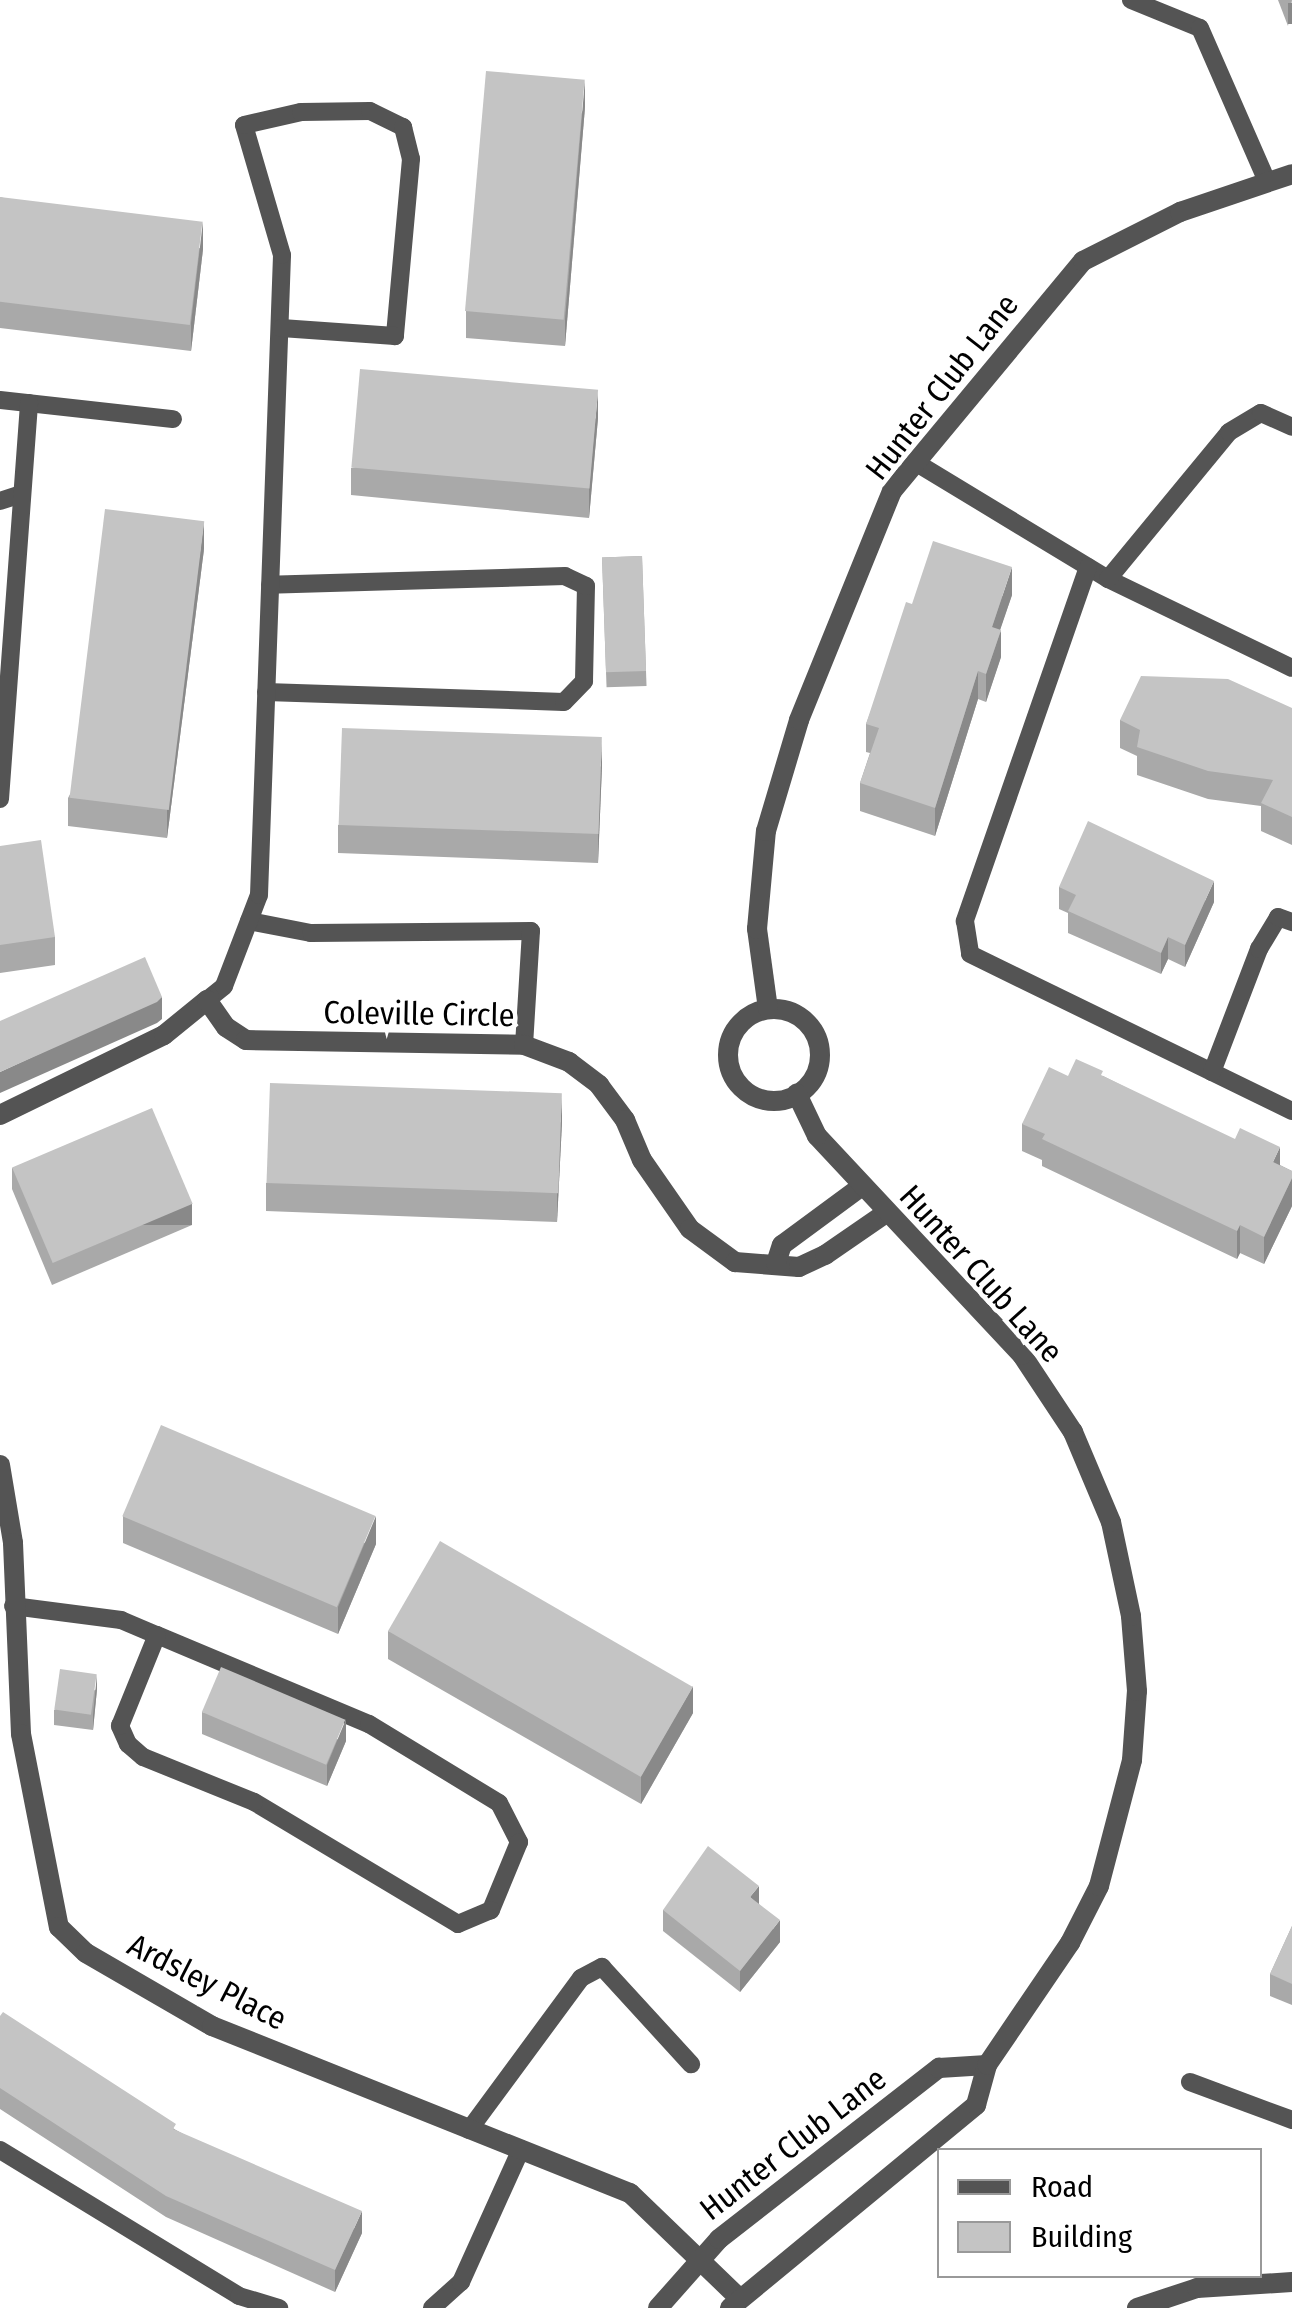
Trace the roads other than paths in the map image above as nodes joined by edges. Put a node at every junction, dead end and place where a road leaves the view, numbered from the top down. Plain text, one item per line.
1 (1130, 0) edge
2 (1292, 174) edge
3 (1267, 181) junction
4 (281, 328) junction
5 (0, 400) edge
6 (30, 403) junction
7 (174, 420) dead end
8 (1292, 426) edge
9 (915, 462) junction
10 (22, 494) junction
11 (0, 500) edge
12 (1088, 567) junction
13 (1108, 578) junction
14 (270, 585) junction
15 (1292, 668) edge
16 (266, 692) junction
17 (0, 799) edge
18 (249, 922) junction
19 (1292, 922) edge
20 (207, 1000) junction
21 (768, 1009) junction
22 (524, 1045) junction
23 (1212, 1072) junction
24 (797, 1094) junction
25 (1292, 1112) edge
26 (0, 1115) edge
27 (862, 1186) junction
28 (886, 1212) junction
29 (776, 1262) junction
30 (0, 1465) edge
31 (12, 1606) junction
32 (157, 1635) junction
33 (691, 2064) dead end
34 (987, 2064) junction
35 (1190, 2082) dead end
36 (1292, 2120) edge
37 (469, 2130) junction
38 (521, 2149) junction
39 (0, 2150) edge
40 (698, 2259) junction
41 (1292, 2282) edge
42 (740, 2305) edge
43 (280, 2308) edge
44 (432, 2308) edge
45 (658, 2308) edge
46 (1137, 2308) edge

1 - 3 lane
2 - 3 street, Hunter Club Lane
3 - 9 street, Hunter Club Lane
4 - 4 lane
4 - 14 lane
5 - 6 lane
6 - 7 lane
6 - 10 lane
8 - 13 lane
9 - 12 lane
9 - 21 street, Hunter Club Lane
10 - 11 lane
10 - 17 lane
12 - 13 lane
12 - 23 lane
13 - 15 lane
14 - 16 lane
14 - 16 lane
16 - 18 lane
18 - 20 lane
18 - 22 lane
19 - 23 lane
20 - 22 street, Coleville Circle
20 - 26 street
21 - 24 street
21 - 24 street
22 - 29 street, Coleville Circle
23 - 25 lane
24 - 27 street, Hunter Club Lane
27 - 28 street, Hunter Club Lane
27 - 29 street
28 - 29 street, Coleville Circle
28 - 34 street, Hunter Club Lane
30 - 31 street, Ardsley Place
31 - 32 lane
31 - 37 street, Ardsley Place
32 - 32 lane
33 - 37 lane
34 - 40 street, Hunter Club Lane
34 - 42 street, Hunter Club Lane
35 - 36 lane
37 - 38 street, Ardsley Place
38 - 40 street, Ardsley Place
38 - 44 lane
39 - 43 lane
40 - 42 street, Ardsley Place
40 - 45 street, Hunter Club Lane
41 - 46 street

